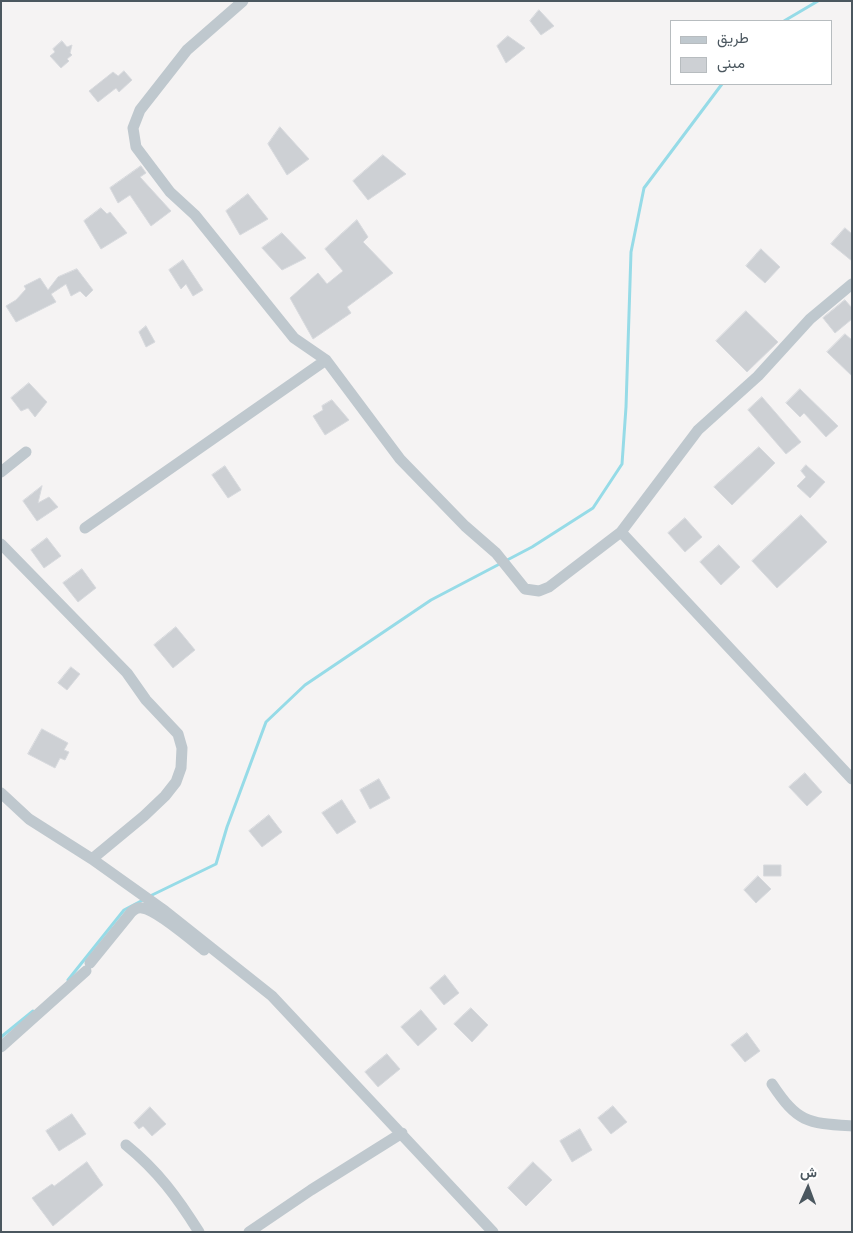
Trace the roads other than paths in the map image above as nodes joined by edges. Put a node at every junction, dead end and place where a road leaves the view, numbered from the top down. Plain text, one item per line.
1 (243, 1) edge
2 (852, 284) edge
3 (326, 360) junction
4 (26, 452) dead end
5 (1, 472) edge
6 (86, 528) dead end
7 (621, 532) junction
8 (1, 544) edge
9 (850, 773) edge
10 (1, 793) edge
11 (5, 806) edge
12 (92, 858) junction
13 (272, 996) junction
14 (1, 1047) edge
15 (772, 1084) dead end
16 (852, 1126) edge
17 (402, 1133) junction
18 (126, 1145) dead end
19 (199, 1232) edge
20 (249, 1232) edge
21 (493, 1232) edge

1 - 3 street
2 - 7 street
3 - 6 street
3 - 7 street
4 - 5 street
7 - 9 street
8 - 12 street
10 - 11 street
11 - 12 street
12 - 13 street
13 - 14 street
13 - 17 street
15 - 16 street
17 - 20 street
17 - 21 street
18 - 19 street

